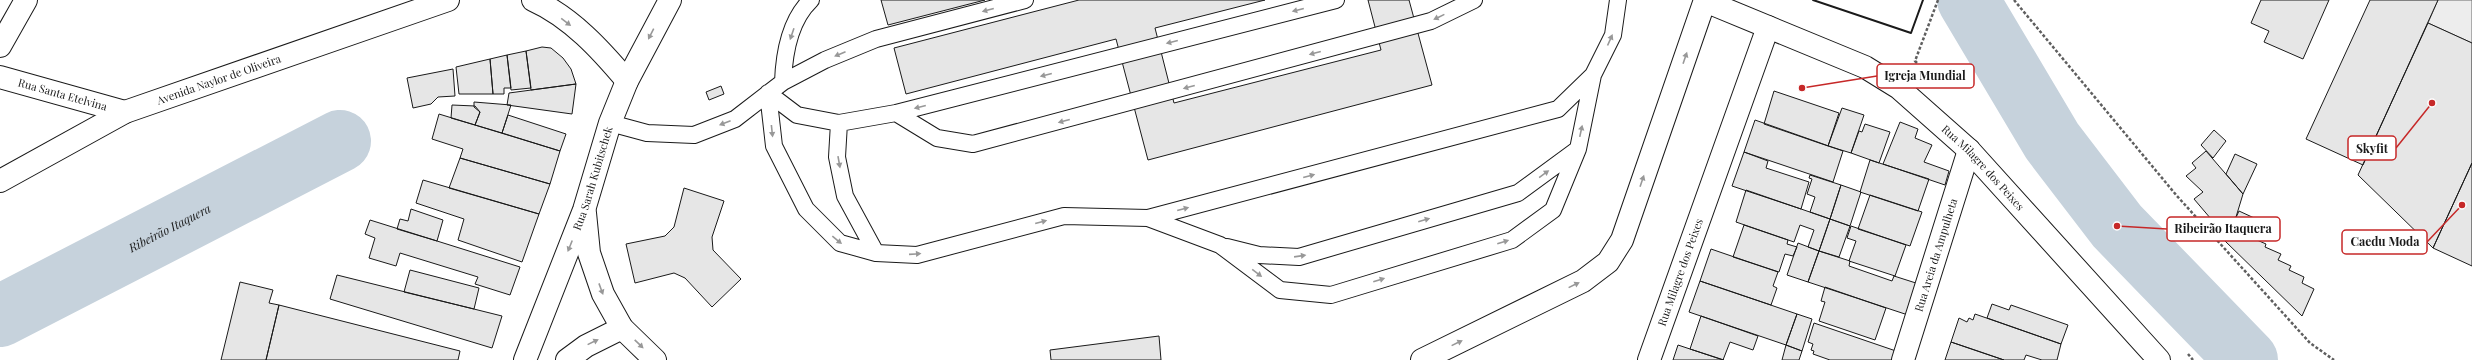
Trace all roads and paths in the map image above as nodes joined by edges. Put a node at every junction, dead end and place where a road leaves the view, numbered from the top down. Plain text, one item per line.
1 (26, 0) edge
2 (448, 0) edge
3 (533, 0) edge
4 (670, 0) edge
5 (811, 0) edge
6 (1025, 0) edge
7 (1336, 0) edge
8 (1474, 0) edge
9 (1618, 0) edge
10 (1705, 0) edge
11 (2014, 0) edge
12 (1768, 27) junction
13 (0, 46) edge
14 (1593, 75) junction
15 (0, 77) edge
16 (627, 81) junction
17 (783, 82) junction
18 (768, 92) junction
19 (124, 112) junction
20 (896, 113) junction
21 (610, 123) junction
22 (839, 123) junction
23 (1578, 149) junction
24 (1969, 150) junction
25 (0, 181) edge
26 (584, 210) junction
27 (1148, 218) junction
28 (1220, 245) junction
29 (876, 253) junction
30 (622, 328) junction
31 (525, 360) edge
32 (567, 360) edge
33 (655, 360) edge
34 (1422, 360) edge
35 (1649, 360) edge
36 (1902, 360) edge
37 (2158, 360) edge
38 (2334, 360) edge

1 - 13 street
2 - 19 street, Avenida Naylor de Oliveira
3 -> 16 street
4 -> 16 street, Rua Sarah Kubitschek
5 -> 17 lane
6 -> 17 lane
7 -> 20 lane
8 -> 20 lane
14 -> 9 lane
10 - 12 street, Rua Milagre dos Peixes
34 -> 10 street
11 - 38 path
12 - 24 street, Rua Milagre dos Peixes
12 - 35 street, Rua Milagre dos Peixes
23 -> 14 lane
27 -> 14 lane
15 - 19 street, Rua Santa Etelvina
16 - 21 street, Rua Sarah Kubitschek
17 - 18 lane
18 -> 21 lane
18 - 22 lane
18 -> 29 lane
19 - 25 street, Avenida Naylor de Oliveira
20 - 22 lane
21 - 26 street, Rua Sarah Kubitschek
22 -> 29 lane
28 -> 23 lane
28 -> 23 lane
24 - 36 street, Rua Areia da Ampulheta
24 - 37 street, Rua Milagre dos Peixes
26 -> 30 street
26 -> 31 street, Rua Sarah Kubitschek
27 - 28 lane
29 -> 27 lane
32 -> 30 street
30 -> 33 street

